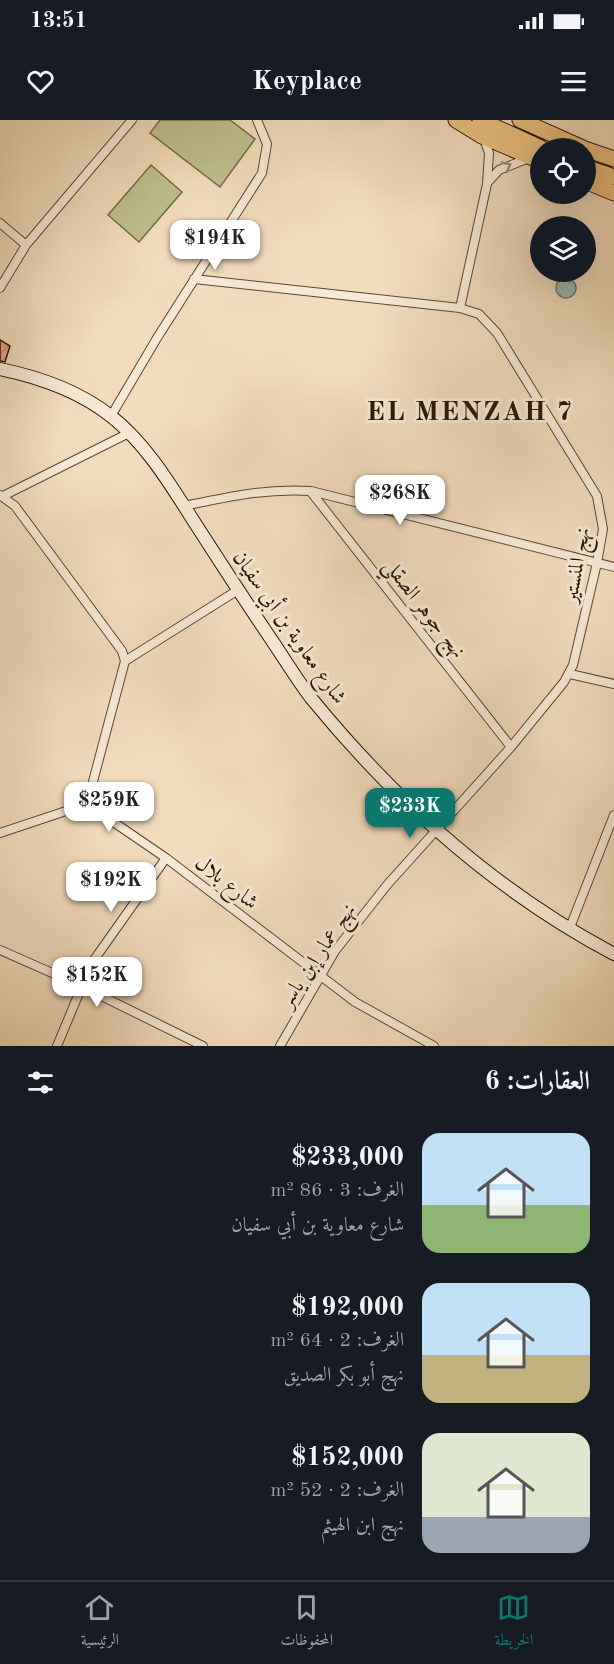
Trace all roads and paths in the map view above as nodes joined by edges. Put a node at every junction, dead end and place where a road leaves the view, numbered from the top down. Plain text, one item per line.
1 (132, 120) edge
2 (257, 120) edge
3 (456, 120) edge
4 (480, 120) edge
5 (520, 120) edge
6 (482, 136) junction
7 (560, 138) edge
8 (530, 151) edge
9 (530, 153) edge
10 (596, 153) edge
11 (530, 158) edge
12 (614, 159) edge
13 (596, 171) edge
14 (614, 177) edge
15 (487, 184) junction
16 (596, 186) edge
17 (614, 193) edge
18 (0, 223) edge
19 (26, 245) junction
20 (194, 279) junction
21 (0, 288) edge
22 (460, 308) junction
23 (0, 369) edge
24 (111, 416) junction
25 (129, 433) junction
26 (311, 491) junction
27 (2, 495) edge
28 (184, 506) junction
29 (597, 563) junction
30 (614, 567) edge
31 (238, 590) junction
32 (125, 661) junction
33 (570, 674) junction
34 (614, 684) edge
35 (511, 747) junction
36 (87, 804) junction
37 (614, 815) edge
38 (436, 831) junction
39 (0, 833) edge
40 (166, 858) junction
41 (568, 930) junction
42 (0, 950) edge
43 (614, 954) edge
44 (320, 976) junction
45 (80, 985) junction
46 (57, 1046) edge
47 (203, 1046) edge
48 (280, 1046) edge
49 (434, 1046) edge

1 - 19 street
2 - 20 street
3 - 6 highway
4 - 8 highway
5 - 7 highway
6 - 9 highway
6 - 15 street
10 - 12 highway
15 -> 11 street
13 - 14 highway
15 - 22 street
16 - 17 highway
18 - 19 street
19 - 21 street
20 - 22 street, نهج المنستير
20 - 24 street
22 - 29 street, نهج المنستير
23 - 24 main road, شارع معاوية بن أبي سفيان
24 - 25 main road, شارع معاوية بن أبي سفيان
25 - 27 street
25 - 28 main road, شارع معاوية بن أبي سفيان
26 - 28 street
26 - 29 street
26 - 35 street, نهج جوهر الصقلي
27 - 32 street
28 - 31 main road, شارع معاوية بن أبي سفيان
29 - 30 street
29 - 33 street, نهج المنستير
31 - 32 street
31 - 38 main road, شارع معاوية بن أبي سفيان
32 - 36 street
33 - 34 street
33 - 35 street, نهج المنستير
35 - 38 street, نهج المنستير
36 - 39 street
36 - 40 street, شارع بلال
37 - 41 street
38 - 41 main road, شارع معاوية بن أبي سفيان
38 - 44 street, نهج عمار إبن ياسر
40 - 44 street, شارع بلال
40 - 45 street
41 - 43 main road, شارع معاوية بن أبي سفيان
42 - 45 street
44 - 48 street, نهج عمار إبن ياسر
44 - 49 street, شارع بلال
45 - 46 street
45 - 47 street

